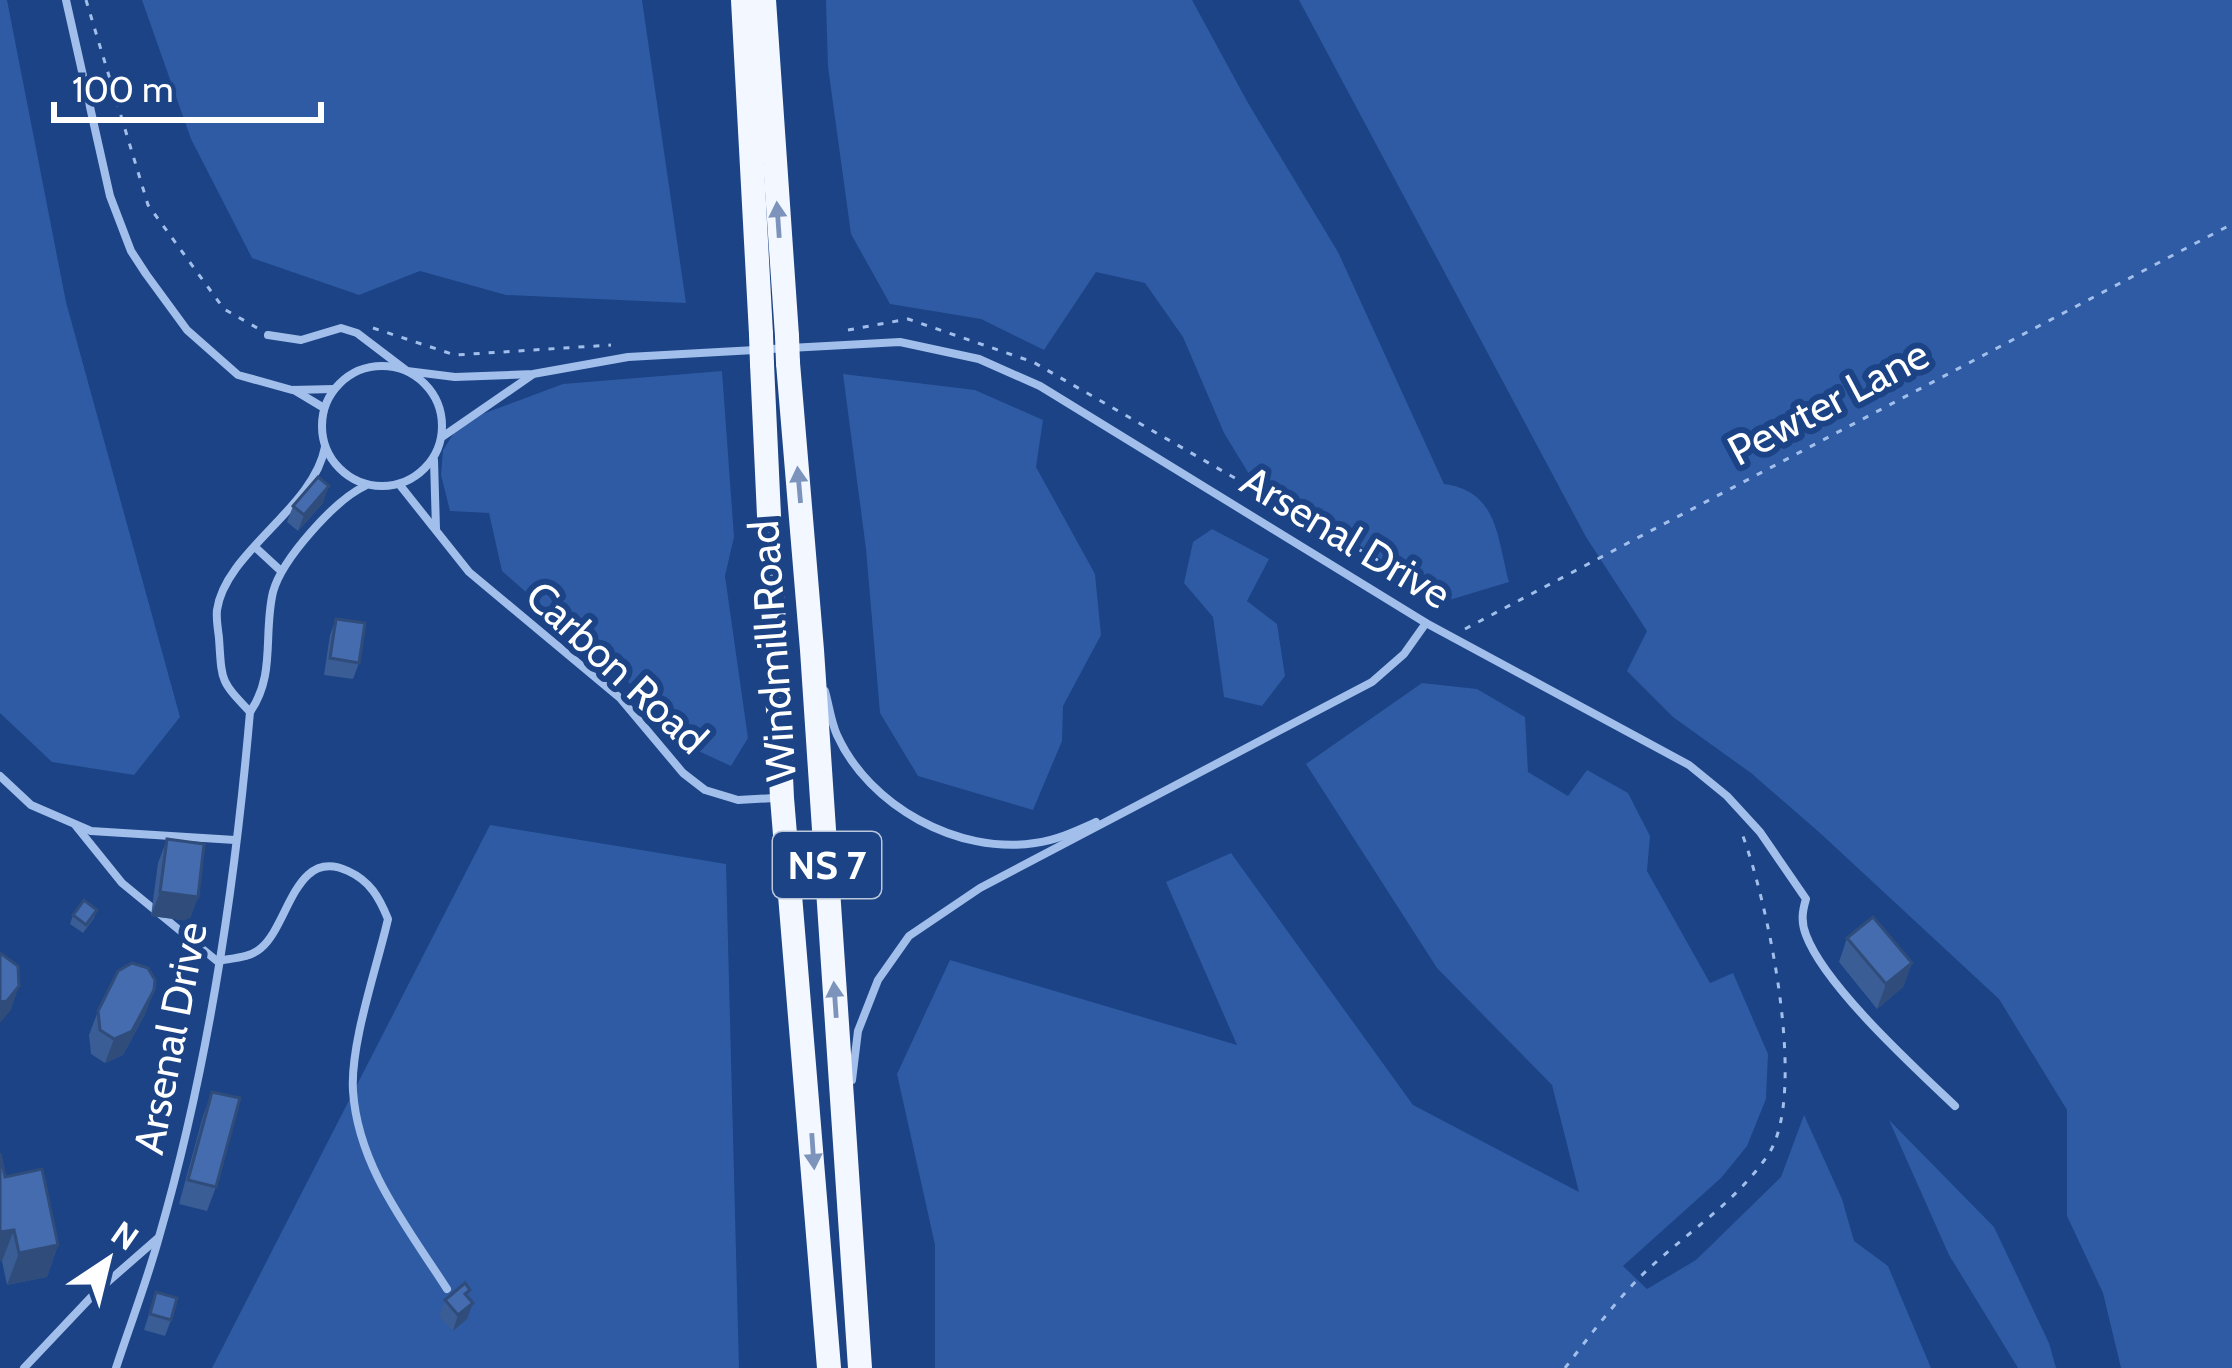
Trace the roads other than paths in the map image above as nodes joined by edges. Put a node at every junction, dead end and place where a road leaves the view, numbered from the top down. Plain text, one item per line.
1 (66, 0) edge
2 (743, 0) edge
3 (764, 0) edge
4 (268, 334) road end
5 (407, 371) junction
6 (533, 374) junction
7 (292, 389) junction
8 (334, 389) junction
9 (324, 408) junction
10 (442, 437) junction
11 (325, 447) junction
12 (434, 457) junction
13 (399, 484) junction
14 (367, 485) junction
15 (436, 530) junction
16 (802, 531) junction
17 (256, 548) junction
18 (281, 572) junction
19 (1426, 623) junction
20 (250, 712) junction
21 (0, 776) edge
22 (782, 798) junction
23 (1153, 799) junction
24 (76, 826) junction
25 (235, 840) junction
26 (217, 961) junction
27 (1954, 1106) dead end
28 (160, 1237) junction
29 (855, 1288) junction
30 (447, 1289) dead end
31 (24, 1368) edge
32 (116, 1368) edge
33 (829, 1368) edge
34 (860, 1368) edge

1 - 7 lane
2 - 22 highway, Windmill Road / NS 7, bridge
16 -> 3 highway, Windmill Road / NS 7, bridge
4 - 5 lane
5 - 6 lane, Arsenal Drive
5 - 8 lane
5 - 10 lane
6 - 10 lane, Arsenal Drive
6 - 19 lane, Arsenal Drive
7 - 8 lane
7 - 9 lane
8 - 9 lane
9 - 11 lane
10 - 12 lane
11 - 14 lane
11 - 17 lane
12 - 13 lane
12 - 15 lane
13 - 14 lane
13 - 15 lane, Carbon Road
14 - 18 lane, Arsenal Drive
15 - 22 lane, Carbon Road
16 - 23 lane
29 -> 16 highway, Windmill Road / NS 7
17 - 18 lane
17 - 20 lane
18 - 20 lane, Arsenal Drive
19 - 23 lane
19 - 27 lane, Arsenal Drive
20 - 25 lane, Arsenal Drive
21 - 24 lane
22 -> 33 highway, Windmill Road / NS 7
23 - 29 lane
24 - 25 lane
24 - 26 lane
25 - 26 lane, Arsenal Drive
26 - 28 lane, Arsenal Drive
26 - 30 lane
28 - 31 lane
28 - 32 lane, Arsenal Drive
29 - 34 highway, Windmill Road / NS 7

